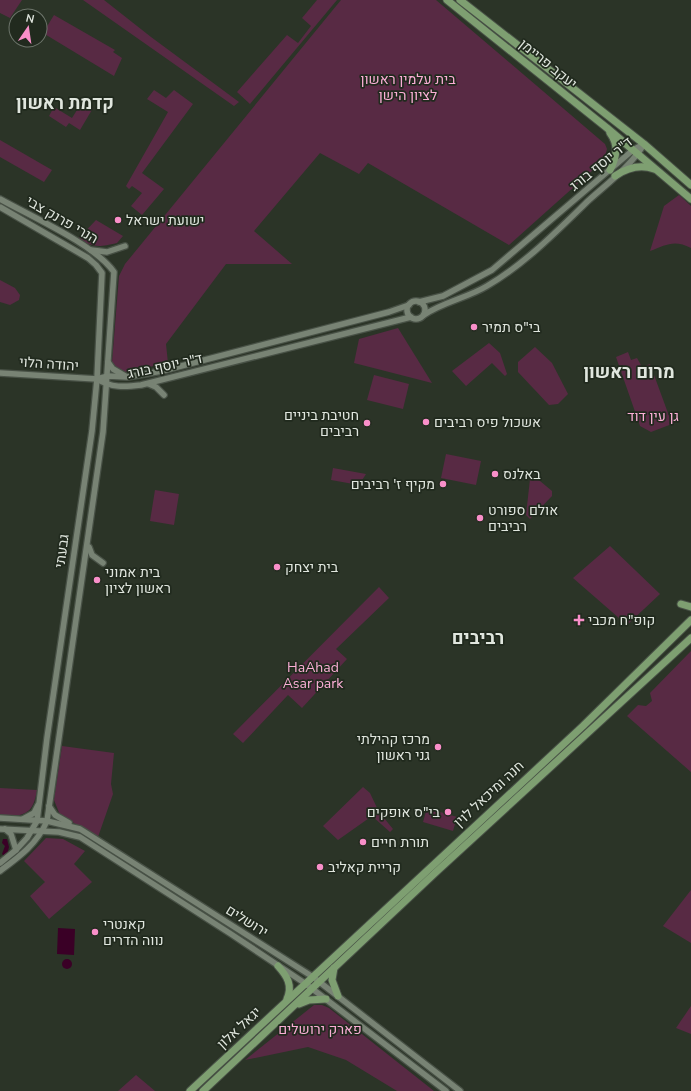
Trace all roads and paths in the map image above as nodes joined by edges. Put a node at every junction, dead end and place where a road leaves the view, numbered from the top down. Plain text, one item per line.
1 (448, 0) edge
2 (460, 0) edge
3 (607, 128) junction
4 (644, 144) junction
5 (636, 152) junction
6 (610, 170) junction
7 (663, 175) junction
8 (615, 176) junction
9 (691, 186) edge
10 (0, 199) edge
11 (691, 199) edge
12 (0, 207) edge
13 (125, 246) dead end
14 (91, 250) junction
15 (109, 265) joint
16 (102, 273) joint
17 (419, 302) junction
18 (409, 305) junction
19 (424, 314) junction
20 (411, 317) junction
21 (108, 362) junction
22 (0, 373) edge
23 (108, 376) junction
24 (127, 378) junction
25 (97, 379) junction
26 (147, 384) junction
27 (107, 385) junction
28 (164, 395) dead end
29 (88, 542) junction
30 (102, 563) dead end
31 (681, 604) dead end
32 (691, 607) edge
33 (690, 621) edge
34 (691, 638) edge
35 (40, 800) junction
36 (49, 806) junction
37 (0, 818) edge
38 (22, 820) junction
39 (37, 821) junction
40 (47, 821) junction
41 (2, 829) edge
42 (80, 829) junction
43 (33, 830) junction
44 (43, 831) junction
45 (16, 850) junction
46 (0, 863) edge
47 (0, 871) edge
48 (278, 966) junction
49 (334, 967) junction
50 (313, 977) junction
51 (319, 982) junction
52 (306, 984) junction
53 (312, 989) junction
54 (338, 996) junction
55 (326, 999) junction
56 (287, 1000) junction
57 (293, 1006) junction
58 (190, 1091) edge
59 (203, 1091) edge
60 (446, 1091) edge
61 (460, 1091) edge

1 - 3 main road, יעקב פריימן
2 - 4 main road, יעקב פריימן
3 - 5 main road, יעקב פריימן
3 - 6 main road
4 - 5 street, ד"ר יוסף בורג
4 - 9 main road, יעקב פריימן
5 - 6 street, ד"ר יוסף בורג
5 - 7 main road, יעקב פריימן
5 - 8 street, ד"ר יוסף בורג
6 - 17 street, ד"ר יוסף בורג
7 - 8 main road
7 - 11 main road, יעקב פריימן
8 - 19 street, ד"ר יוסף בורג
10 - 14 street, הנרי פרנק צבי
12 - 16 street, הנרי פרנק צבי
13 - 14 street
14 - 15 street, הנרי פרנק צבי
15 - 21 street, גבעתי
16 - 25 street, גבעתי
17 - 18 street
17 - 19 street
18 - 20 street
18 - 24 street, ד"ר יוסף בורג
19 - 20 street
20 - 26 street, ד"ר יוסף בורג
21 - 23 street, גבעתי
21 - 24 street
22 - 25 street, יהודה הלוי
23 - 24 street, ד"ר יוסף בורג
23 - 25 street, ד"ר יוסף בורג
23 - 27 street, גבעתי
25 - 27 street, ד"ר יוסף בורג
25 - 35 street, גבעתי
26 - 27 street, ד"ר יוסף בורג
26 - 28 street
27 - 29 street, גבעתי
29 - 30 street
29 - 36 street, גבעתי
31 - 32 main road
33 - 50 main road, חנה ומיכאל לוין
34 - 49 main road, חנה ומיכאל לוין
35 - 38 street
35 - 39 street, גבעתי
36 - 40 street, גבעתי
36 - 42 street
37 - 38 street, ירושלים
38 - 39 street, ירושלים
39 - 40 street, ירושלים
39 - 43 street, גבעתי
40 - 42 street, ירושלים
40 - 44 street, גבעתי
41 - 43 street, ירושלים
41 - 45 street
42 - 50 street, ירושלים
43 - 44 street, ירושלים
43 - 45 street, גבעתי
44 - 47 street
44 - 48 street, ירושלים
45 - 46 street, גבעתי
48 - 52 street, ירושלים
48 - 56 main road
49 - 51 main road, חנה ומיכאל לוין
49 - 54 main road
50 - 51 street, ירושלים
50 - 52 main road, חנה ומיכאל לוין
51 - 53 main road, חנה ומיכאל לוין
51 - 54 street, ירושלים
52 - 53 street, ירושלים
52 - 56 main road, יגאל אלון
53 - 55 street, ירושלים
53 - 57 main road, יגאל אלון
54 - 61 street, ירושלים
55 - 57 main road
55 - 60 street, ירושלים
56 - 58 main road, יגאל אלון
57 - 59 main road, יגאל אלון

